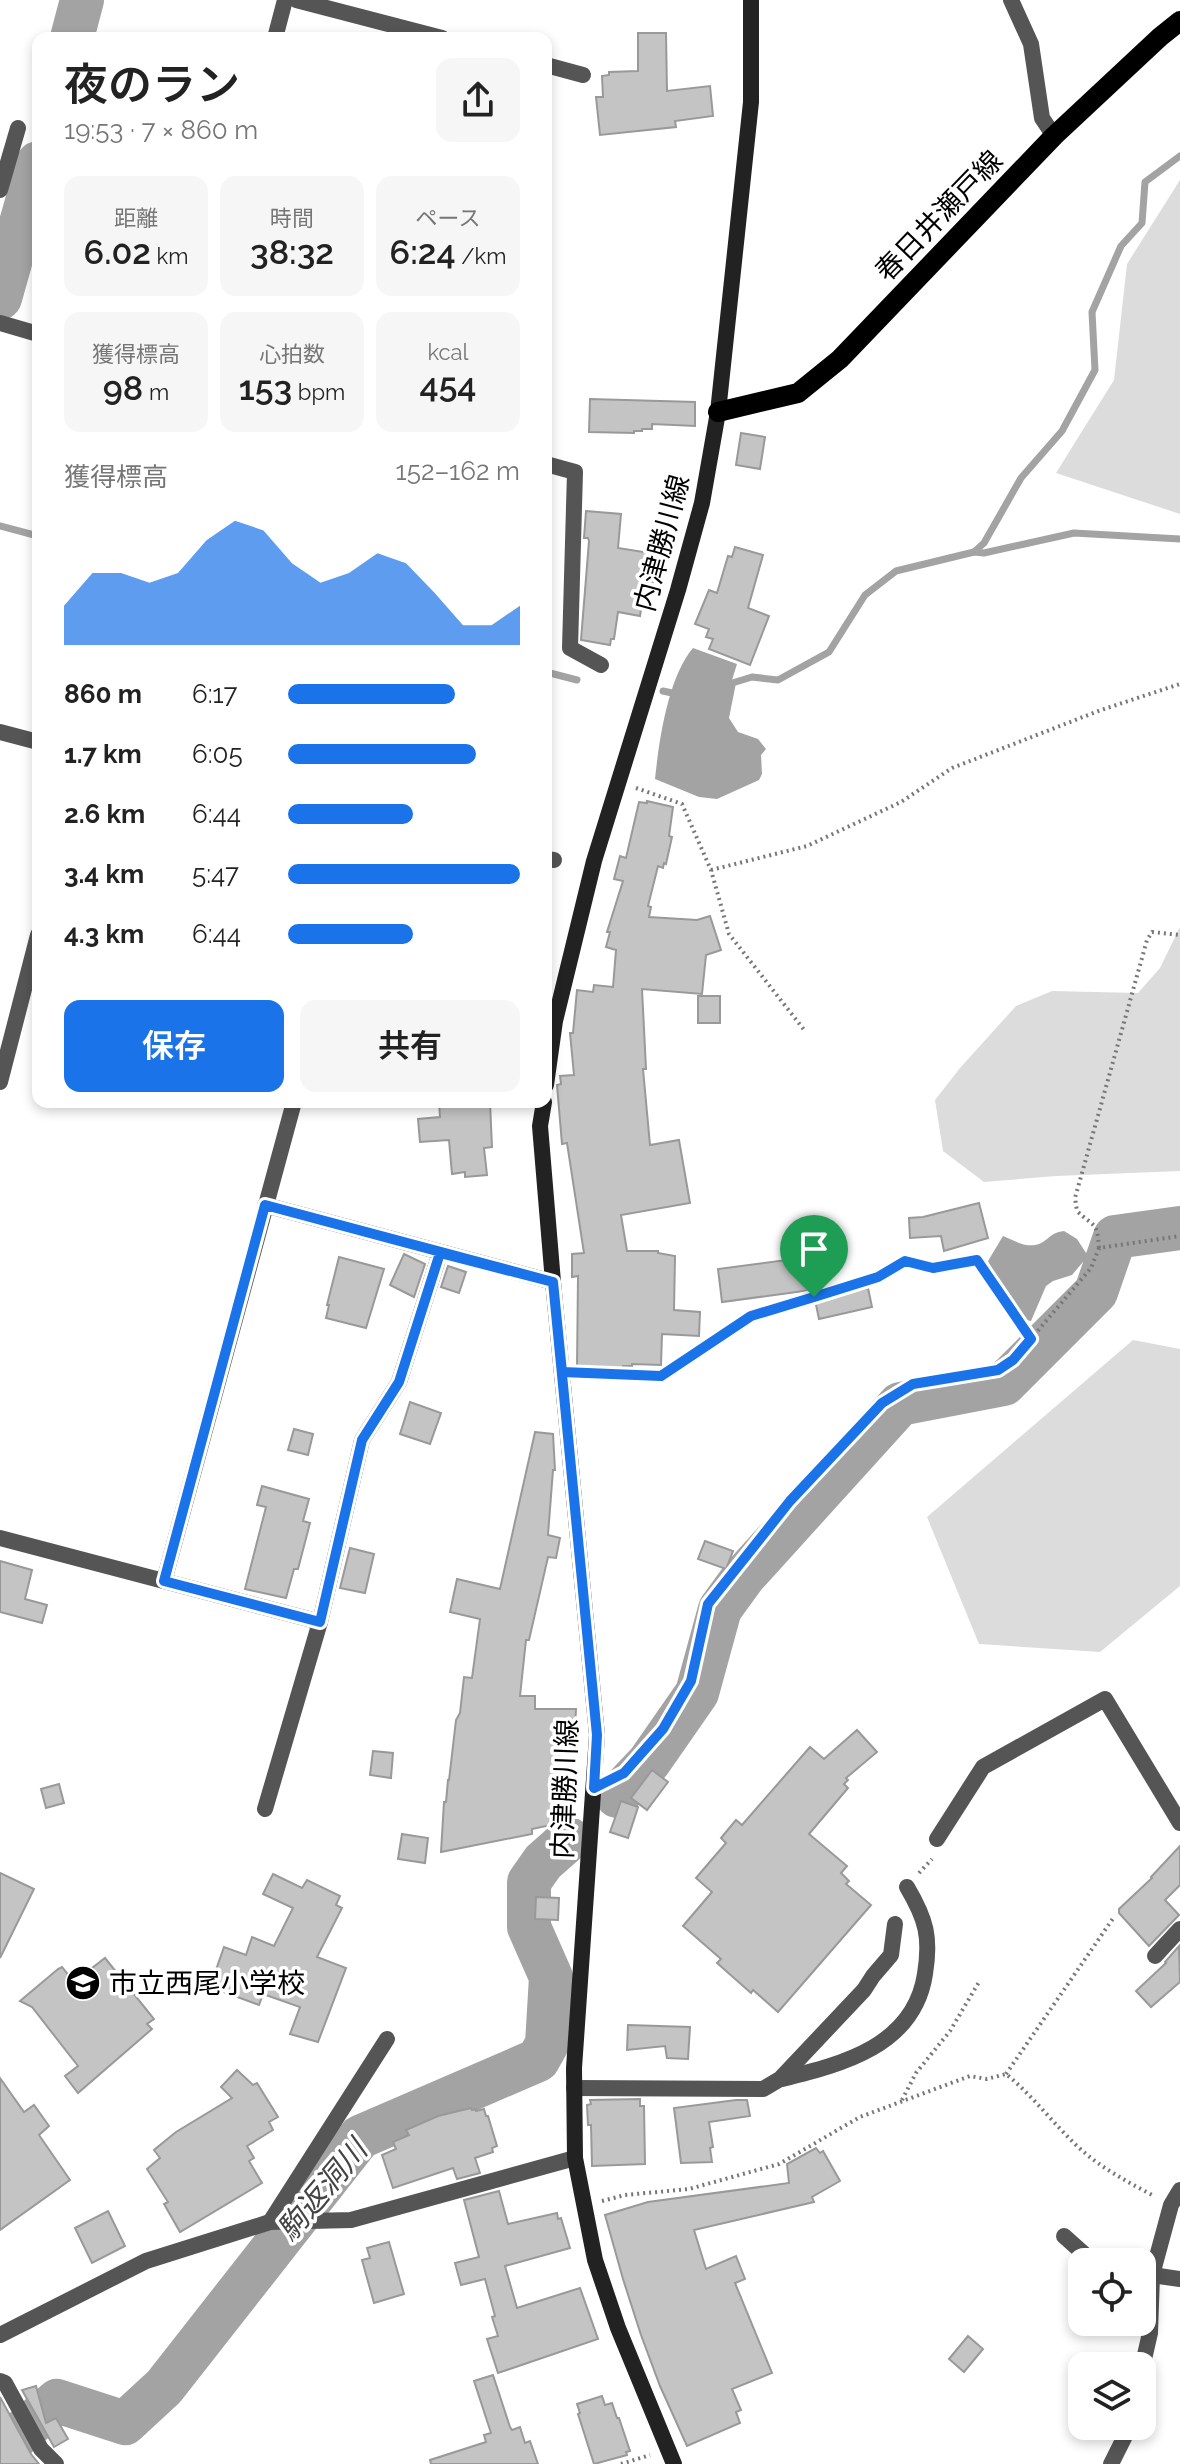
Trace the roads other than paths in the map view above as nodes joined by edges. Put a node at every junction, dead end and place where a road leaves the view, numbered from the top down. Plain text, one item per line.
1 (285, 0) edge
2 (296, 0) edge
3 (751, 0) edge
4 (1011, 0) edge
5 (1180, 21) edge
6 (277, 32) edge
7 (419, 32) edge
8 (552, 67) edge
9 (583, 75) dead end
10 (18, 128) dead end
11 (1054, 136) junction
12 (0, 190) edge
13 (0, 323) edge
14 (32, 332) edge
15 (718, 412) junction
16 (552, 466) edge
17 (601, 665) dead end
18 (0, 732) edge
19 (32, 740) edge
20 (32, 958) edge
21 (552, 1042) edge
22 (0, 1082) edge
23 (292, 1108) edge
24 (543, 1108) edge
25 (265, 1205) junction
26 (440, 1253) junction
27 (553, 1282) junction
28 (0, 1538) edge
29 (164, 1581) junction
30 (320, 1622) junction
31 (265, 1809) dead end
32 (1180, 1823) edge
33 (937, 1839) road end
34 (907, 1887) road end
35 (895, 1924) dead end
36 (1180, 1929) edge
37 (1155, 1956) dead end
38 (387, 2039) dead end
39 (780, 2079) junction
40 (574, 2088) junction
41 (575, 2158) junction
42 (1180, 2190) edge
43 (270, 2222) junction
44 (1064, 2236) dead end
45 (1077, 2248) edge
46 (1156, 2260) edge
47 (1156, 2276) edge
48 (1180, 2279) edge
49 (0, 2335) edge
50 (0, 2381) edge
51 (1123, 2440) edge
52 (671, 2457) edge
53 (56, 2464) edge
54 (1111, 2464) edge

1 - 6 street
2 - 7 street
3 - 15 main road, 内津勝川線
4 - 11 street
5 - 11 main road, 春日井瀬戸線
8 - 9 street
10 - 12 street
11 - 15 main road, 春日井瀬戸線
13 - 14 street
15 - 21 main road, 内津勝川線
16 - 17 street
18 - 19 street
20 - 22 street
23 - 25 street
24 - 27 main road, 内津勝川線
25 - 26 street
25 - 29 street
26 - 27 street
26 - 30 street
27 - 40 main road, 内津勝川線
28 - 29 street
29 - 30 street
30 - 31 street
32 - 33 street
34 - 39 street
35 - 39 street
36 - 37 street
38 - 43 street
39 - 40 street
40 - 41 main road, 内津勝川線
41 - 43 street
41 - 52 main road, 内津勝川線
42 - 46 street
43 - 49 street
44 - 45 street
47 - 48 street
50 - 53 street
51 - 54 street

